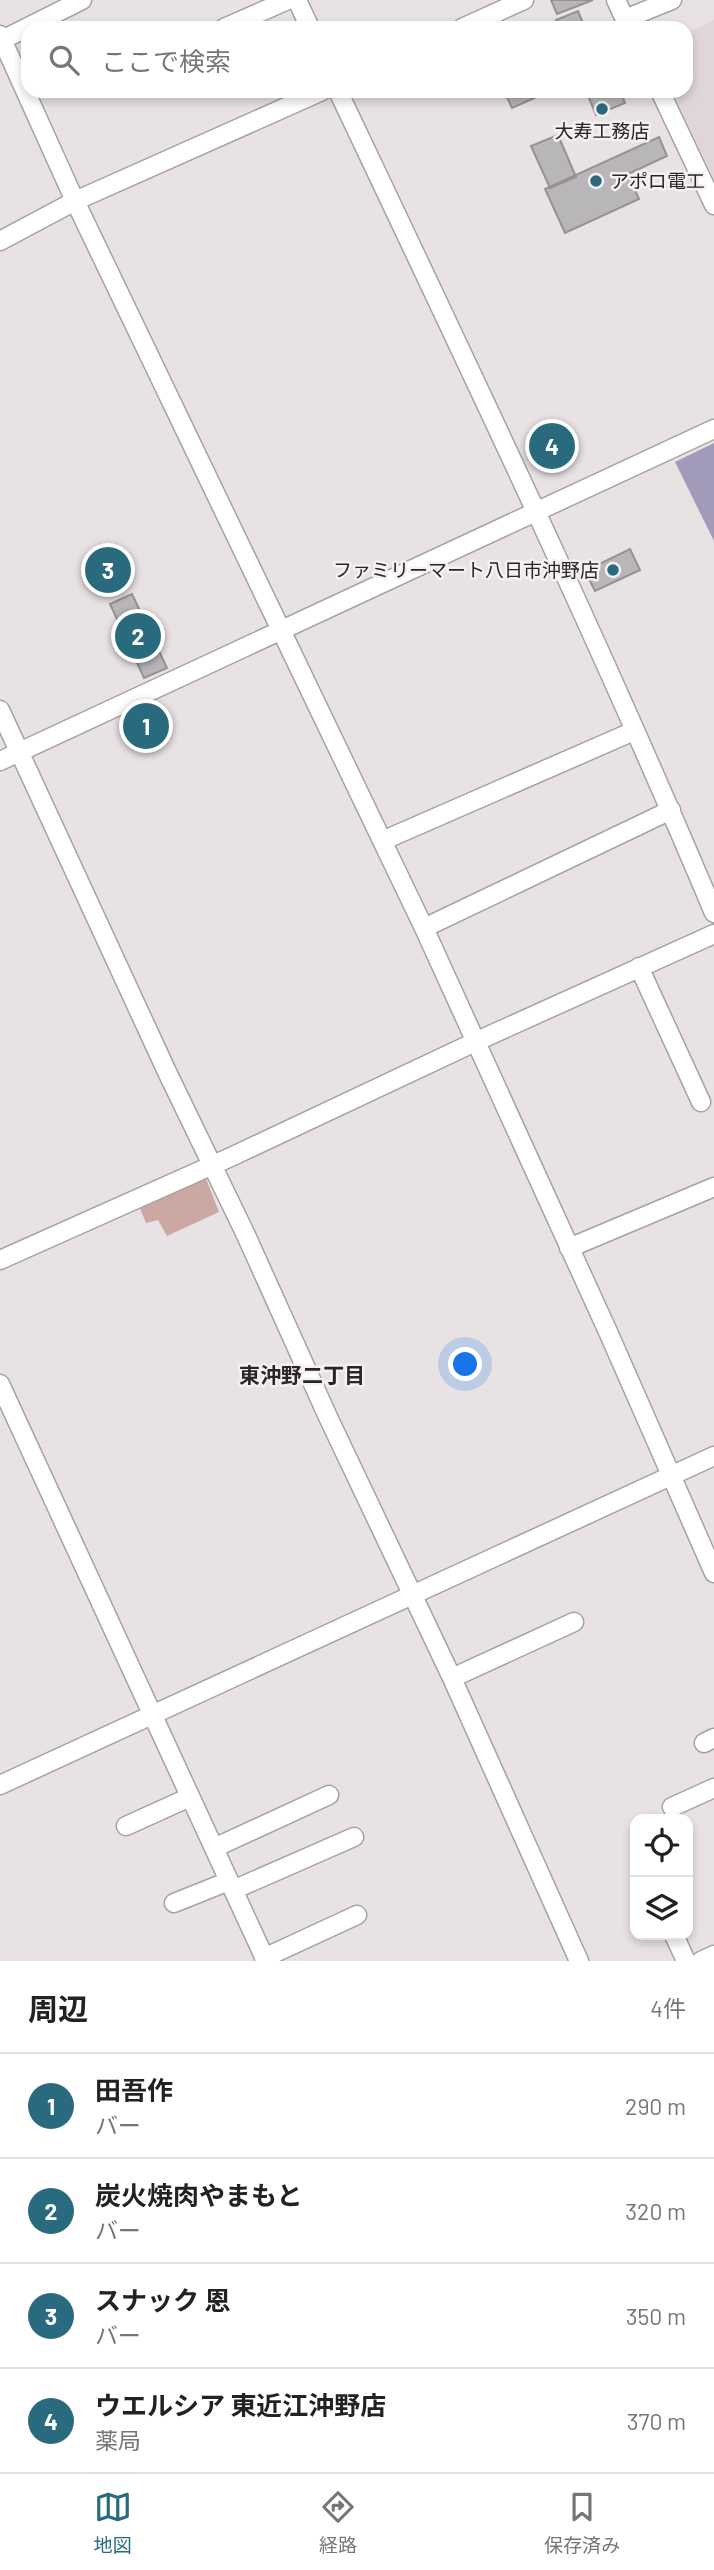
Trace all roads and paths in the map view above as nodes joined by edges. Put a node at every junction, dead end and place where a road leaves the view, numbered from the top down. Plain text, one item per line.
1 (82, 0) edge
2 (288, 0) edge
3 (298, 0) edge
4 (524, 0) edge
5 (616, 0) edge
6 (672, 0) edge
7 (37, 21) edge
8 (240, 21) edge
9 (307, 21) edge
10 (478, 21) edge
11 (626, 21) edge
12 (633, 21) edge
13 (21, 29) edge
14 (1, 38) edge
15 (21, 82) edge
16 (28, 98) edge
17 (306, 98) edge
18 (341, 98) edge
19 (663, 98) edge
20 (75, 201) junction
21 (714, 205) edge
22 (0, 241) edge
23 (714, 429) edge
24 (537, 510) junction
25 (280, 631) junction
26 (0, 710) edge
27 (634, 731) junction
28 (19, 753) junction
29 (0, 761) edge
30 (671, 810) junction
31 (382, 841) junction
32 (714, 913) edge
33 (424, 928) junction
34 (714, 934) edge
35 (639, 967) junction
36 (475, 1042) junction
37 (701, 1102) dead end
38 (211, 1166) junction
39 (714, 1187) edge
40 (569, 1248) junction
41 (0, 1260) edge
42 (0, 1384) edge
43 (714, 1456) edge
44 (671, 1476) junction
45 (713, 1569) edge
46 (411, 1594) junction
47 (574, 1622) dead end
48 (452, 1678) junction
49 (152, 1714) junction
50 (0, 1785) edge
51 (714, 1788) edge
52 (329, 1795) dead end
53 (190, 1797) junction
54 (672, 1807) dead end
55 (126, 1826) dead end
56 (355, 1837) dead end
57 (214, 1848) junction
58 (231, 1886) junction
59 (174, 1903) dead end
60 (357, 1915) dead end
61 (676, 1940) edge
62 (714, 1955) edge
63 (265, 1960) edge
64 (579, 1961) edge
65 (686, 1961) edge
66 (701, 1961) edge

1 - 7 street
2 - 8 street
3 - 9 street
4 - 10 street
5 - 11 street
6 - 12 street
13 - 14 street
14 - 15 street
16 - 20 street
17 - 20 street
18 - 24 street
19 - 21 street
20 - 22 street
20 - 25 street
23 - 24 street
24 - 25 street
24 - 27 street
25 - 28 street
25 - 31 street
26 - 28 street
27 - 30 street
27 - 31 street
28 - 29 street
28 - 38 street
30 - 32 street
30 - 33 street
31 - 33 street
33 - 36 street
34 - 35 street
35 - 36 street
35 - 37 street
36 - 38 street
36 - 40 street
38 - 41 street
38 - 46 street
39 - 40 street
40 - 44 street
42 - 49 street
43 - 44 street
44 - 45 street
44 - 46 street
46 - 48 street
46 - 49 street
47 - 48 street
48 - 64 street
49 - 50 street
49 - 53 street
51 - 54 street
52 - 57 street
53 - 55 street
53 - 57 street
56 - 58 street
57 - 58 street
58 - 59 street
58 - 63 street
60 - 63 street
61 - 65 street
62 - 66 street

